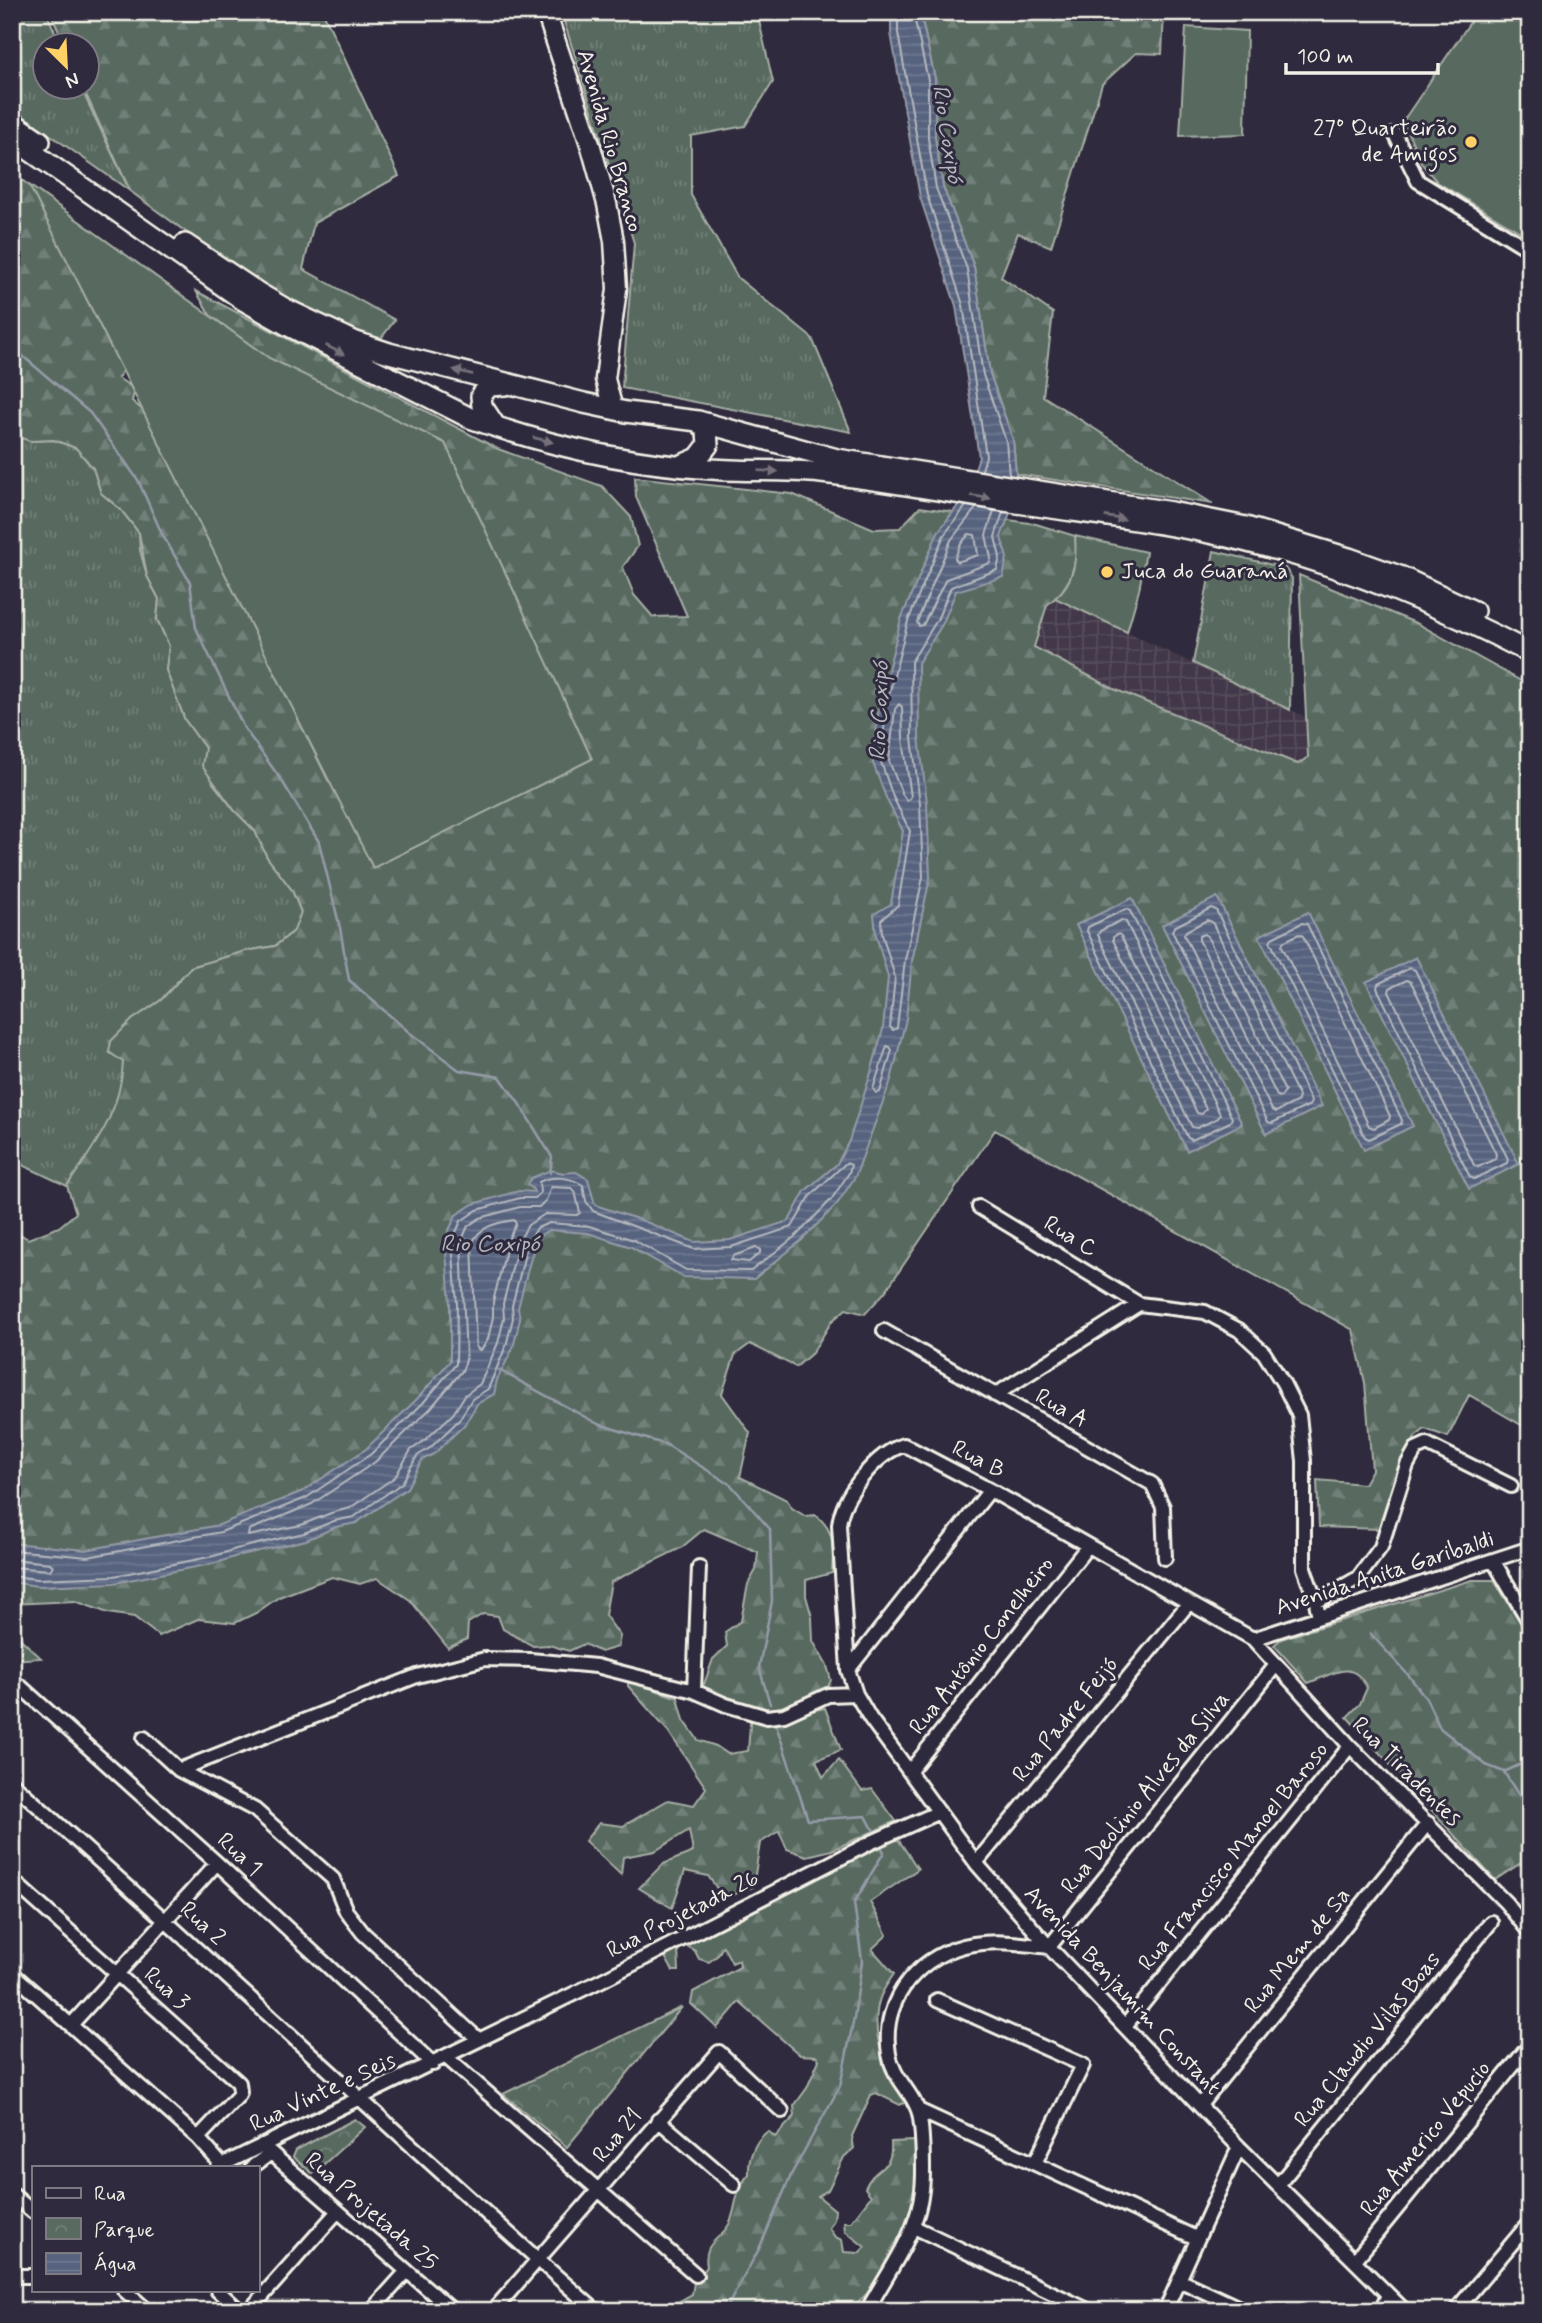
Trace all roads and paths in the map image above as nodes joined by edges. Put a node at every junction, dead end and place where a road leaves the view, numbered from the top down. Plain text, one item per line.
1 (546, 12) edge
2 (12, 122) edge
3 (1395, 134) dead end
4 (12, 138) edge
5 (1530, 250) edge
6 (606, 368) junction
7 (513, 385) junction
8 (584, 403) junction
9 (613, 409) junction
10 (698, 421) junction
11 (496, 427) junction
12 (678, 466) junction
13 (914, 480) junction
14 (1045, 499) junction
15 (1530, 640) edge
16 (1530, 653) edge
17 (979, 1207) dead end
18 (1139, 1304) junction
19 (884, 1331) dead end
20 (995, 1395) junction
21 (1511, 1486) dead end
22 (990, 1490) junction
23 (1088, 1546) junction
24 (1530, 1548) edge
25 (1165, 1558) dead end
26 (1493, 1560) junction
27 (699, 1567) dead end
28 (1316, 1602) junction
29 (1189, 1603) junction
30 (1319, 1617) junction
31 (1530, 1623) edge
32 (1253, 1639) junction
33 (1276, 1665) junction
34 (848, 1670) junction
35 (12, 1684) edge
36 (694, 1691) junction
37 (856, 1694) junction
38 (144, 1738) dead end
39 (1350, 1746) junction
40 (179, 1769) junction
41 (910, 1771) junction
42 (12, 1783) edge
43 (939, 1812) junction
44 (1428, 1824) junction
45 (217, 1863) junction
46 (976, 1863) junction
47 (12, 1880) edge
48 (166, 1919) junction
49 (1491, 1922) dead end
50 (1530, 1933) edge
51 (1049, 1947) junction
52 (12, 1973) edge
53 (117, 1974) junction
54 (937, 2000) dead end
55 (71, 2025) junction
56 (1125, 2026) junction
57 (479, 2040) junction
58 (1530, 2045) edge
59 (446, 2057) junction
60 (433, 2064) junction
61 (359, 2100) junction
62 (1200, 2105) junction
63 (918, 2110) junction
64 (782, 2111) dead end
65 (658, 2120) junction
66 (198, 2138) junction
67 (1239, 2147) junction
68 (266, 2149) junction
69 (1035, 2163) junction
70 (220, 2166) edge
71 (253, 2166) edge
72 (734, 2185) dead end
73 (1278, 2185) junction
74 (599, 2191) junction
75 (12, 2194) edge
76 (32, 2211) edge
77 (338, 2211) junction
78 (1530, 2222) edge
79 (914, 2227) junction
80 (1196, 2238) junction
81 (537, 2259) junction
82 (1355, 2260) junction
83 (407, 2271) junction
84 (696, 2275) dead end
85 (12, 2276) edge
86 (32, 2276) edge
87 (1179, 2280) junction
88 (126, 2292) edge
89 (219, 2292) edge
90 (1388, 2295) junction
91 (868, 2309) edge
92 (148, 2311) edge
93 (240, 2311) edge
94 (249, 2311) edge
95 (371, 2311) edge
96 (453, 2311) edge
97 (493, 2311) edge
98 (596, 2311) edge
99 (1090, 2311) edge
100 (1165, 2311) edge
101 (1246, 2311) edge
102 (1381, 2311) edge
103 (1405, 2311) edge
104 (1455, 2311) edge

1 - 6 street, Avenida Rio Branco
7 -> 2 main road
3 - 5 street
4 -> 11 main road
6 - 8 street, Avenida Rio Branco
6 - 9 street, Avenida Rio Branco
7 - 8 main road
7 - 11 main road
8 - 9 main road
9 - 10 main road
10 - 12 main road
10 - 13 main road
11 -> 12 main road
12 -> 13 main road
13 - 14 main road
14 - 15 main road
14 -> 16 main road
17 - 18 street, Rua C
18 - 20 street
18 - 28 street
19 - 20 street, Rua A
20 - 25 street, Rua A
21 - 28 street
22 - 23 street, Rua B
22 - 34 street
22 - 34 street, Rua B
23 - 29 street, Rua B
23 - 41 street, Rua Antônio Conelheiro
24 - 26 street, Avenida Anita Garibaldi
26 - 30 street, Avenida Anita Garibaldi
26 - 31 street
27 - 36 street
28 - 30 street
29 - 32 street, Rua B
29 - 46 street, Rua Padre Feijó
30 - 32 street, Avenida Anita Garibaldi
32 - 33 street, Rua Tiradentes
33 - 39 street, Rua Tiradentes
33 - 51 street, Rua Deolinio Alves da Silva
34 - 37 street, Avenida Benjamim Constant
35 - 45 street, Rua 1
36 - 37 street
36 - 40 street
37 - 41 street, Avenida Benjamim Constant
38 - 40 street
39 - 44 street, Rua Tiradentes
39 - 56 street, Rua Francisco Manoel Baroso
40 - 57 street
41 - 43 street, Avenida Benjamim Constant
42 - 48 street, Rua 2
43 - 46 street, Avenida Benjamim Constant
43 - 57 street, Rua Projetada 26
44 - 50 street, Rua Tiradentes
44 - 62 street, Rua Mem de Sa
45 - 48 street
45 - 60 street, Rua 1
46 - 51 street, Avenida Benjamim Constant
47 - 53 street, Rua 3
48 - 53 street
48 - 61 street, Rua 2
49 - 73 street, Rua Claudio Vilas Boas
51 - 56 street, Avenida Benjamim Constant
51 - 63 street
52 - 55 street
53 - 55 street
53 - 66 street, Rua 3
54 - 69 street
55 - 66 street
56 - 62 street, Avenida Benjamim Constant
57 - 59 street, Rua Projetada 26
58 - 82 street, Rua Americo Vepucio
59 - 60 street, Rua Vinte e Seis
59 - 74 street
60 - 61 street, Rua Vinte e Seis
61 - 68 street, Rua Vinte e Seis
61 - 81 street, Rua 2
62 - 67 street, Avenida Benjamim Constant
63 - 69 street
63 - 79 street
64 - 65 street, Rua 21
65 - 72 street
65 - 74 street, Rua 21
66 - 70 street
67 - 73 street, Avenida Benjamim Constant
67 - 80 street
68 - 70 street, Rua Vinte e Seis
68 - 71 street
68 - 77 street, Rua Projetada 25
69 - 80 street
73 - 82 street, Avenida Benjamim Constant
74 - 81 street, Rua 21
74 - 84 street
75 - 76 street
77 - 83 street, Rua Projetada 25
77 - 94 street
78 - 104 street
79 - 91 street
79 - 99 street
80 - 87 street
81 - 97 street, Rua 21
81 - 98 street, Rua 2
82 - 90 street, Avenida Benjamim Constant
83 - 95 street
83 - 96 street, Rua Projetada 25
85 - 86 street
87 - 100 street
87 - 101 street
88 - 92 street
89 - 93 street
90 - 102 street
90 - 103 street, Avenida Benjamim Constant

